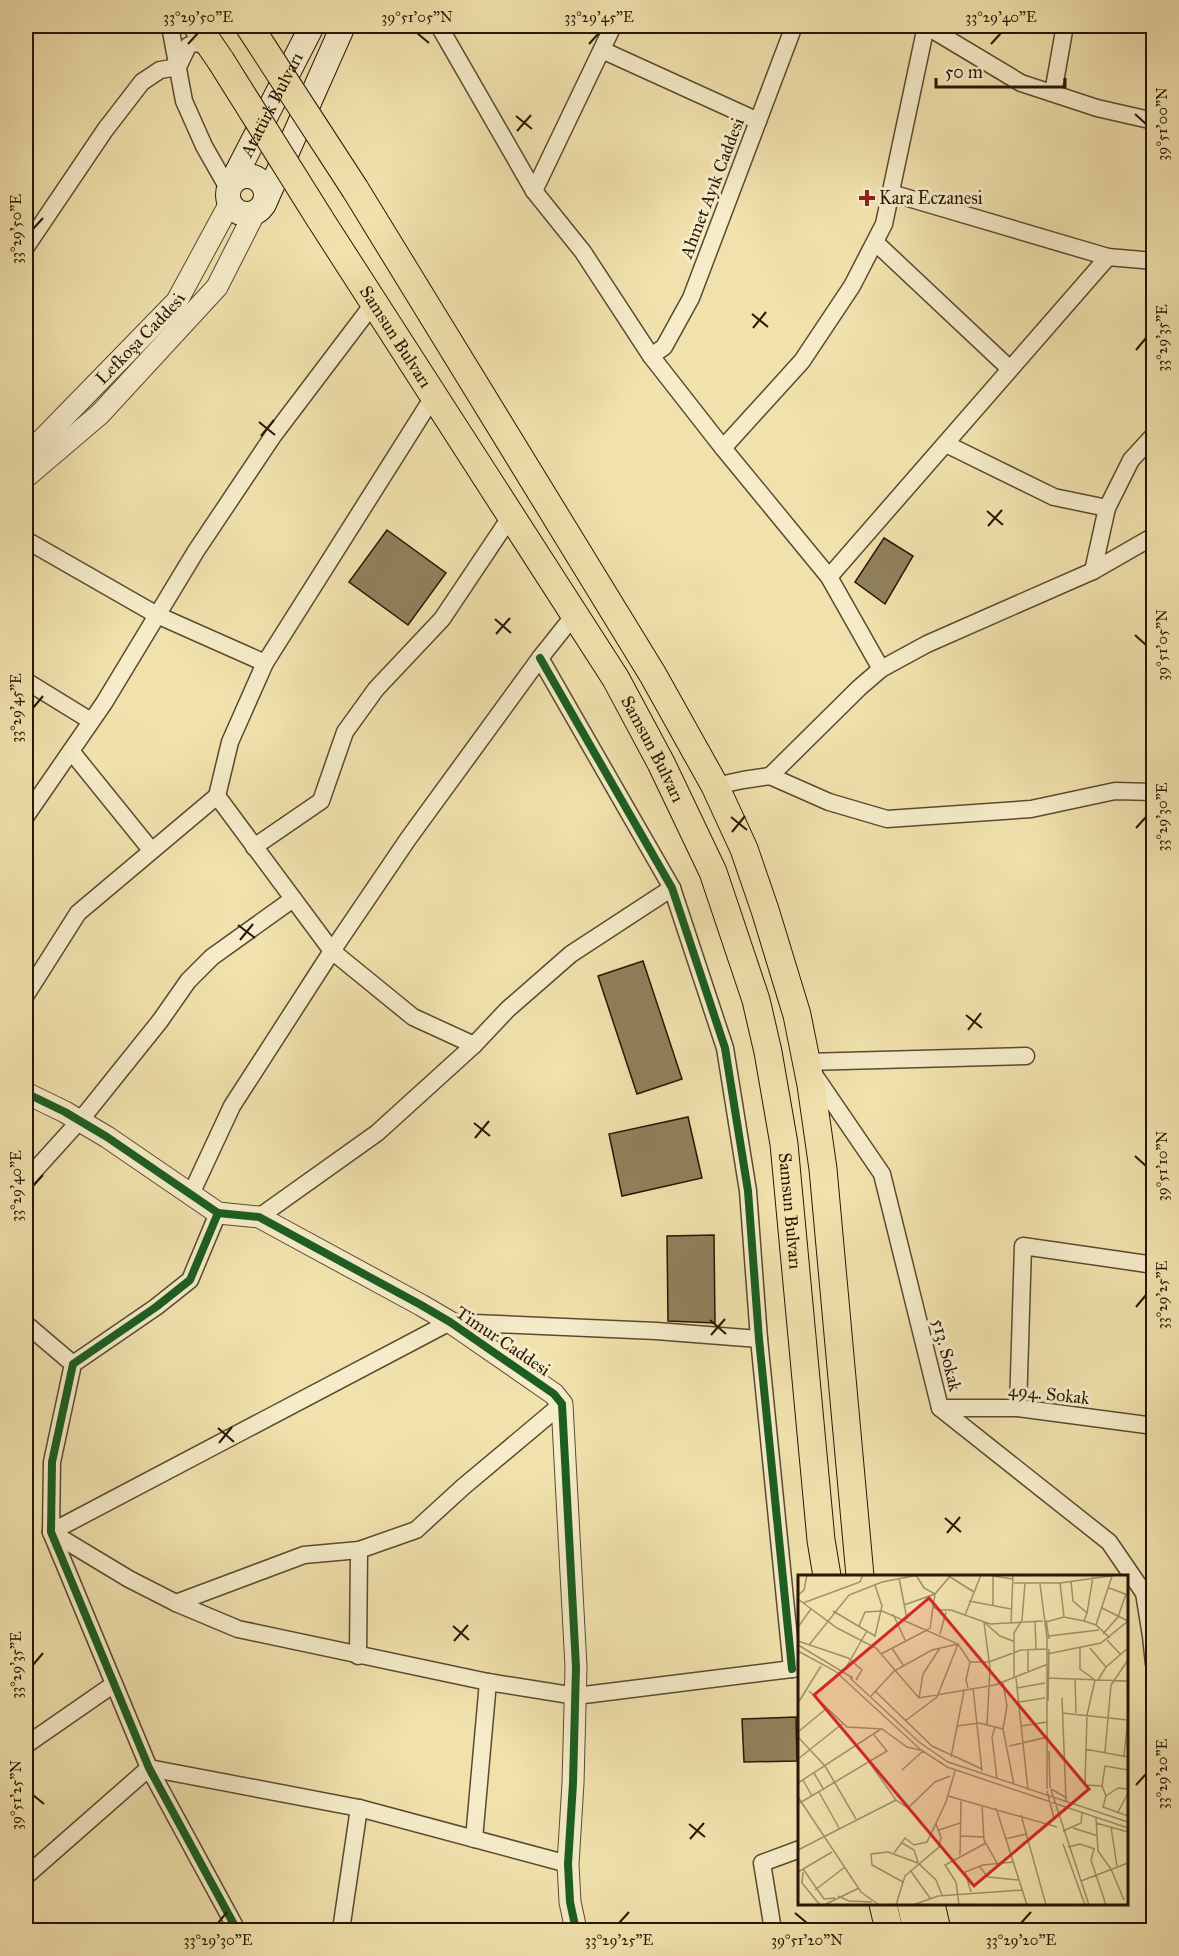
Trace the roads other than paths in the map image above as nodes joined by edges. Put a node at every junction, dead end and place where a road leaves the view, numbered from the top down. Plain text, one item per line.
1 (170, 26) edge
2 (197, 26) edge
3 (249, 26) edge
4 (312, 26) edge
5 (343, 26) edge
6 (439, 26) edge
7 (613, 26) edge
8 (794, 26) edge
9 (926, 26) edge
10 (1063, 26) edge
11 (602, 50) junction
12 (217, 56) junction
13 (178, 67) junction
14 (1053, 93) junction
15 (758, 121) junction
16 (1154, 121) edge
17 (534, 191) junction
18 (231, 192) junction
19 (891, 193) junction
20 (259, 208) junction
21 (875, 242) junction
22 (26, 247) edge
23 (1108, 257) junction
24 (1154, 261) edge
25 (373, 304) junction
26 (651, 356) junction
27 (1010, 369) junction
28 (433, 397) junction
29 (1154, 435) edge
30 (946, 444) junction
31 (723, 448) junction
32 (26, 456) edge
33 (26, 477) edge
34 (1107, 508) junction
35 (511, 516) junction
36 (1154, 536) edge
37 (26, 540) edge
38 (1093, 571) junction
39 (829, 577) junction
40 (575, 614) junction
41 (157, 615) junction
42 (540, 658) junction
43 (265, 663) junction
44 (881, 669) junction
45 (26, 681) edge
46 (91, 721) junction
47 (70, 751) junction
48 (770, 776) junction
49 (715, 786) junction
50 (1154, 792) edge
51 (217, 796) junction
52 (26, 816) edge
53 (254, 847) junction
54 (151, 850) junction
55 (672, 888) junction
56 (293, 899) junction
57 (332, 951) junction
58 (26, 995) edge
59 (474, 1045) junction
60 (1026, 1056) dead end
61 (806, 1062) junction
62 (26, 1093) edge
63 (80, 1120) junction
64 (26, 1180) edge
65 (191, 1194) junction
66 (218, 1213) junction
67 (259, 1217) junction
68 (1154, 1265) edge
69 (450, 1322) junction
70 (26, 1324) edge
71 (759, 1339) junction
72 (73, 1364) junction
73 (562, 1404) junction
74 (940, 1408) junction
75 (1018, 1408) junction
76 (1154, 1426) edge
77 (51, 1532) junction
78 (359, 1550) junction
79 (826, 1575) edge
80 (860, 1575) edge
81 (176, 1603) junction
82 (1152, 1636) edge
83 (358, 1656) junction
84 (1154, 1664) edge
85 (796, 1668) edge
86 (488, 1682) junction
87 (114, 1684) junction
88 (576, 1696) junction
89 (26, 1745) edge
90 (149, 1768) junction
91 (359, 1809) junction
92 (474, 1839) junction
93 (798, 1850) edge
94 (568, 1864) junction
95 (26, 1876) edge
96 (867, 1905) edge
97 (883, 1905) edge
98 (911, 1905) edge
99 (931, 1905) edge
100 (237, 1930) edge
101 (341, 1930) edge
102 (576, 1930) edge
103 (773, 1930) edge
104 (872, 1930) edge
105 (890, 1930) edge
106 (917, 1930) edge
107 (937, 1930) edge

1 - 13 street
2 - 12 main road, Samsun Bulvarı
3 - 49 main road, bridge
4 - 18 main road, Atatürk Bulvarı
5 - 20 main road
6 - 17 street
7 - 11 street
8 - 15 street, Ahmet Ayık Caddesi
9 - 14 street
9 - 19 street
10 - 14 street
11 - 15 street
11 - 17 street
12 - 13 street
12 - 25 main road, Samsun Bulvarı, bridge
13 - 18 street
13 - 22 street
14 - 16 street
15 - 26 street, Ahmet Ayık Caddesi
17 - 26 street
18 - 20 main road
18 - 20 main road
18 - 32 street, Lefkoşa Caddesi
19 - 21 street
19 - 23 street
20 - 33 street
21 - 27 street
21 - 31 street
23 - 24 street
23 - 27 street
25 - 28 main road, Samsun Bulvarı
25 - 41 street
26 - 31 street
27 - 30 street
28 - 35 main road, Samsun Bulvarı
28 - 43 street
29 - 34 street
30 - 34 street
30 - 39 street
31 - 39 street
34 - 38 street
35 - 40 main road, Samsun Bulvarı
35 - 53 street
36 - 38 street
37 - 41 street
38 - 44 street
39 - 44 street
40 - 42 street
40 - 79 main road, Samsun Bulvarı
41 - 43 street
41 - 46 street
42 - 55 street
42 - 57 street
43 - 51 street
44 - 48 street
45 - 46 street
46 - 47 street
47 - 52 street
47 - 54 street
48 - 49 street
48 - 50 street
49 - 61 main road
51 - 53 street
51 - 54 street
53 - 56 street
54 - 58 street
55 - 59 street
55 - 71 street
56 - 57 street
56 - 63 street
57 - 59 street
57 - 65 street
59 - 67 street
60 - 61 street
61 - 74 street, 513. Sokak
61 - 80 main road
62 - 63 street, Timur Caddesi
63 - 64 street
63 - 65 street, Timur Caddesi
65 - 66 street, Timur Caddesi
66 - 67 street, Timur Caddesi
66 - 72 street
67 - 69 street, Timur Caddesi
68 - 75 street
69 - 71 street
69 - 73 street, Timur Caddesi
69 - 77 street
70 - 72 street
71 - 85 street
72 - 77 street
73 - 78 street
73 - 88 street
74 - 75 street, 494. Sokak
74 - 82 street, 513. Sokak
75 - 76 street, 494. Sokak
77 - 81 street
77 - 87 street
78 - 81 street
78 - 83 street
81 - 83 street
82 - 84 street, 513. Sokak
83 - 86 street
85 - 88 street
86 - 88 street
86 - 92 street
87 - 89 street
87 - 90 street
88 - 94 street
90 - 91 street
90 - 95 street
90 - 100 street
91 - 92 street
91 - 101 street
92 - 94 street
93 - 103 street
94 - 102 street
96 - 104 main road
97 - 105 main road
98 - 106 main road
99 - 107 main road

